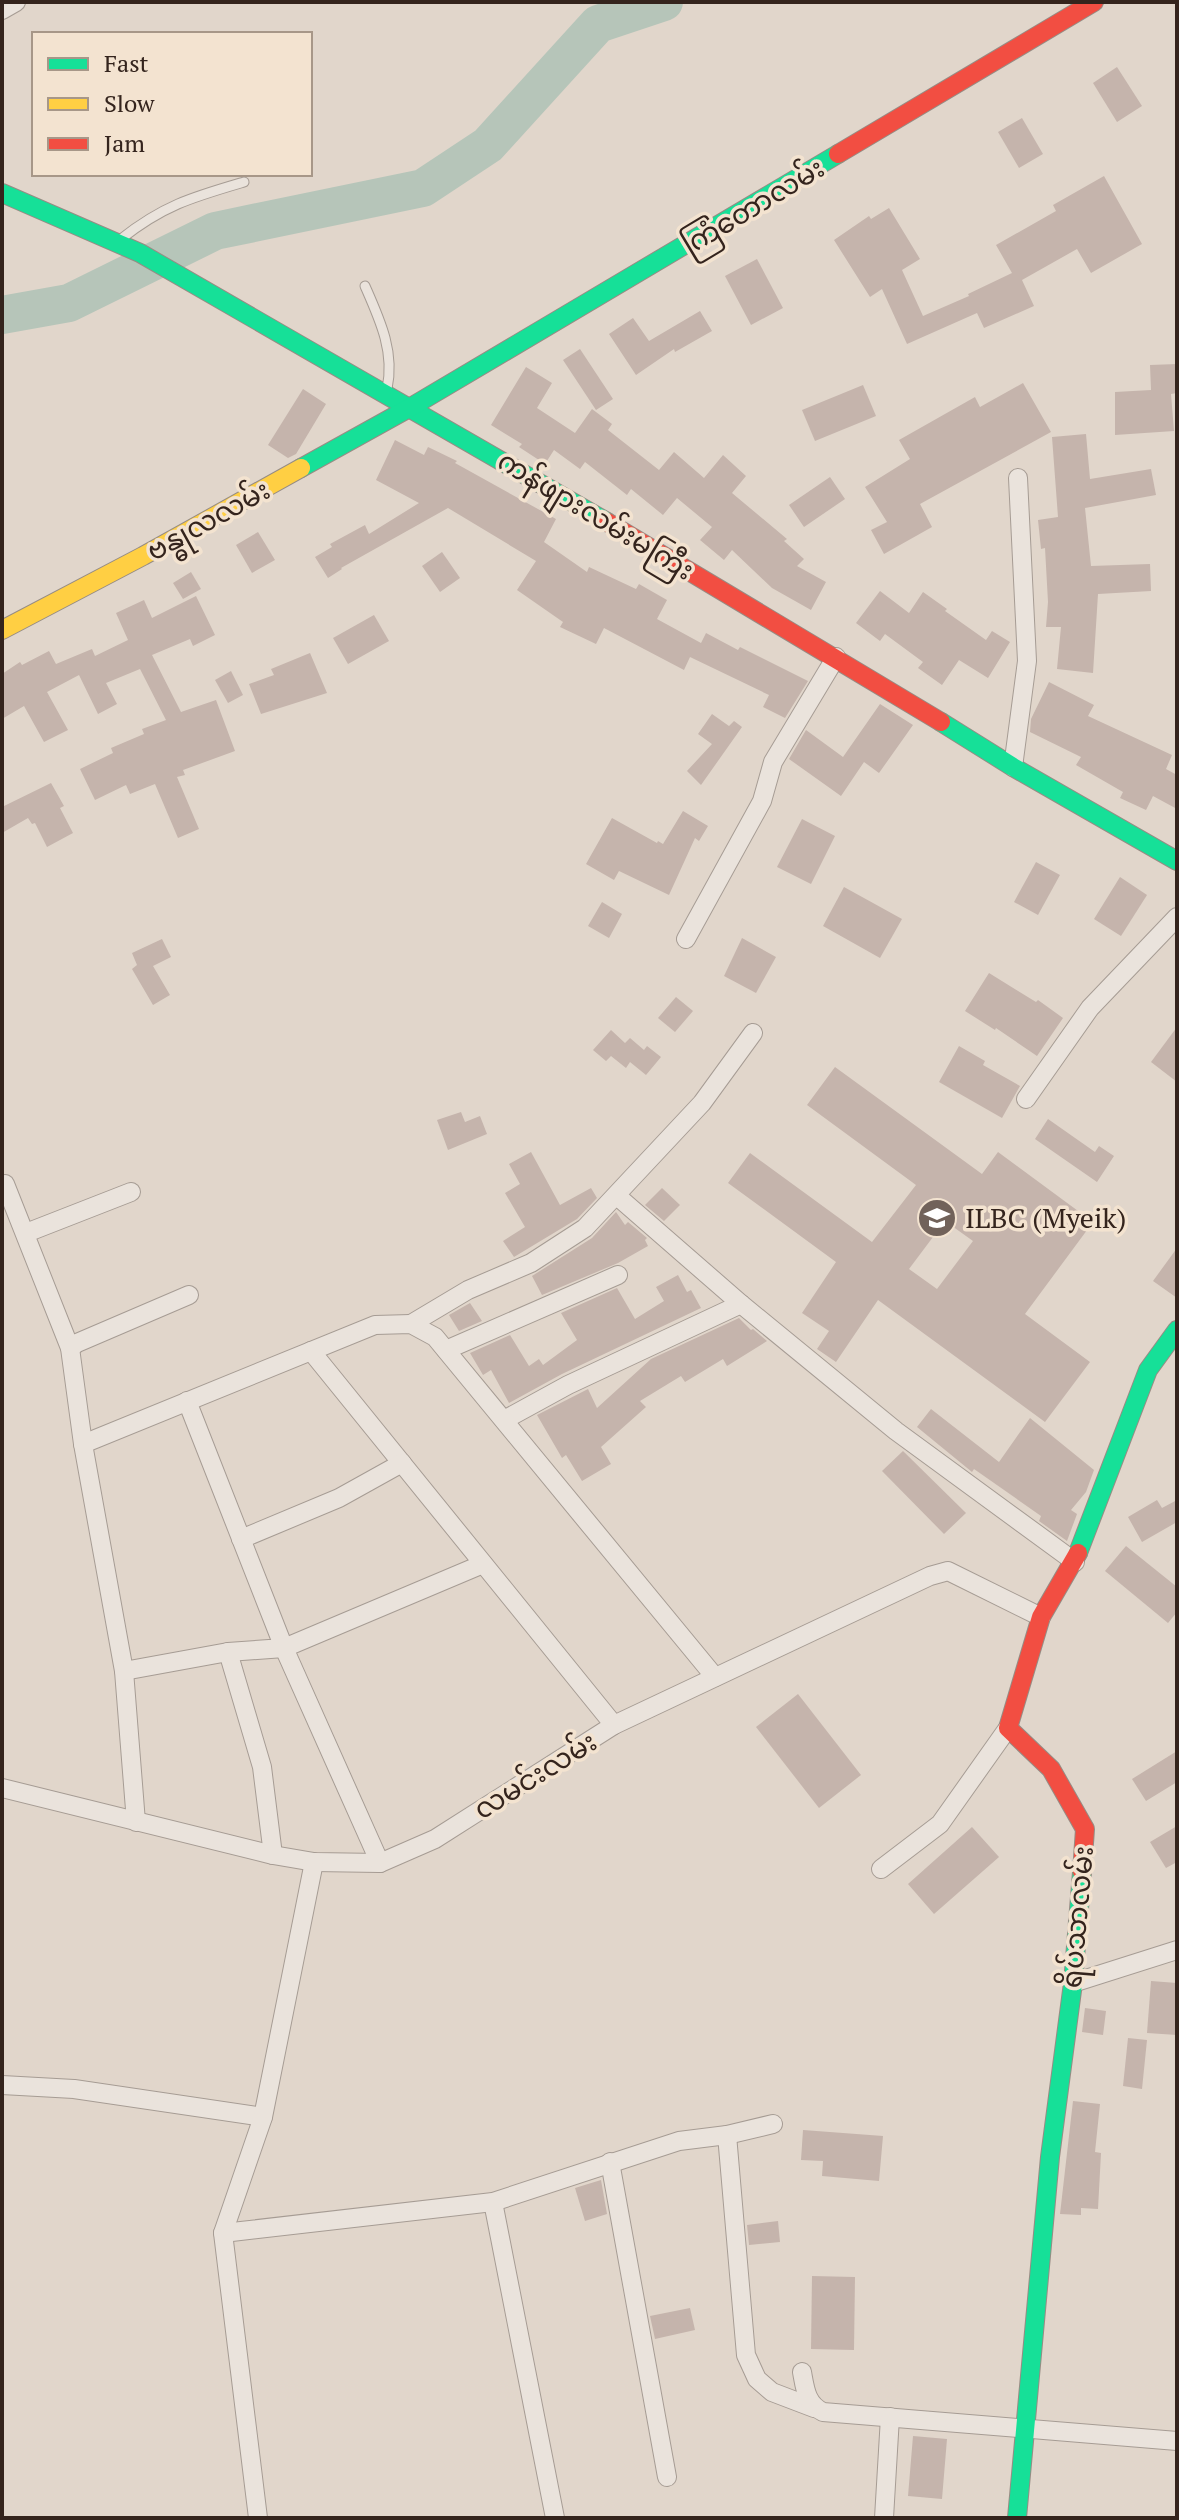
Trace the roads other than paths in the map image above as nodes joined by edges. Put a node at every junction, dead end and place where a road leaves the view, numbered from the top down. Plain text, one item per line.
1 (16, 2) edge
2 (1094, 2) edge
3 (2, 10) edge
4 (244, 182) dead end
5 (2, 193) edge
6 (116, 243) junction
7 (365, 286) dead end
8 (386, 393) junction
9 (411, 407) junction
10 (1018, 478) dead end
11 (2, 630) edge
12 (836, 657) junction
13 (1013, 767) junction
14 (1177, 861) edge
15 (1177, 917) edge
16 (686, 939) dead end
17 (753, 1033) dead end
18 (1026, 1099) dead end
19 (5, 1184) dead end
20 (131, 1192) dead end
21 (617, 1196) junction
22 (26, 1233) junction
23 (618, 1275) dead end
24 (189, 1295) dead end
25 (741, 1304) junction
26 (411, 1324) junction
27 (1177, 1330) edge
28 (70, 1348) junction
29 (446, 1350) junction
30 (311, 1351) junction
31 (187, 1401) junction
32 (504, 1420) junction
33 (83, 1444) junction
34 (402, 1463) junction
35 (241, 1539) junction
36 (1075, 1562) junction
37 (483, 1564) junction
38 (1041, 1617) junction
39 (284, 1648) junction
40 (228, 1652) junction
41 (124, 1671) junction
42 (715, 1677) junction
43 (614, 1725) junction
44 (1008, 1728) junction
45 (2, 1788) edge
46 (136, 1822) junction
47 (273, 1855) junction
48 (314, 1862) junction
49 (380, 1863) junction
50 (881, 1869) dead end
51 (1177, 1950) edge
52 (1073, 1983) junction
53 (2, 2085) edge
54 (263, 2117) junction
55 (773, 2124) dead end
56 (727, 2135) junction
57 (610, 2162) junction
58 (493, 2202) junction
59 (223, 2233) junction
60 (802, 2372) dead end
61 (814, 2408) junction
62 (890, 2417) junction
63 (1026, 2428) junction
64 (1177, 2441) edge
65 (667, 2477) dead end
66 (258, 2518) edge
67 (555, 2518) edge
68 (884, 2518) edge
69 (1017, 2518) edge

1 - 3 street
2 - 9 street, ကြံတောလမ်း
4 - 6 lane
5 - 6 street, ကန်ဖျားလမ်းမကြီး
6 - 8 street, ကန်ဖျားလမ်းမကြီး
7 - 8 lane
8 - 9 street, ကန်ဖျားလမ်းမကြီး
9 - 11 street, ဗန္ဓုလလမ်း
9 - 12 street, ကန်ဖျားလမ်းမကြီး
10 - 13 street
12 - 13 street, ကန်ဖျားလမ်းမကြီး
12 - 16 street
13 - 14 street, ကန်ဖျားလမ်းမကြီး
15 - 18 street
17 - 21 street
19 - 22 street
20 - 22 street
21 - 25 street
21 - 26 street
22 - 28 street
23 - 29 street
24 - 28 street
25 - 32 street
25 - 36 street
26 - 29 street
26 - 30 street
27 - 36 street
28 - 33 street
29 - 32 street
30 - 31 street
30 - 34 street
31 - 33 street
31 - 35 street
32 - 42 street
33 - 41 street
34 - 35 street
34 - 37 street
35 - 39 street
36 - 38 street
37 - 39 street
37 - 43 street
38 - 42 street, လမင်းလမ်း
38 - 44 street
39 - 40 street
39 - 49 street
40 - 41 street
40 - 47 street
41 - 46 street
42 - 43 street, လမင်းလမ်း
43 - 49 street, လမင်းလမ်း
44 - 50 street
44 - 52 street, ရိပ်သာလမ်း
45 - 46 street, လမင်းလမ်း
46 - 47 street, လမင်းလမ်း
47 - 48 street, လမင်းလမ်း
48 - 49 street, လမင်းလမ်း
48 - 54 street
51 - 52 street
52 - 63 street, ရိပ်သာလမ်း
53 - 54 street
54 - 59 street
55 - 56 street
56 - 57 street
56 - 61 street
57 - 58 street
57 - 65 street
58 - 59 street
58 - 67 street
59 - 66 street
60 - 61 street
61 - 62 street
62 - 63 street
62 - 68 street
63 - 64 street
63 - 69 street, ရိပ်သာလမ်း

